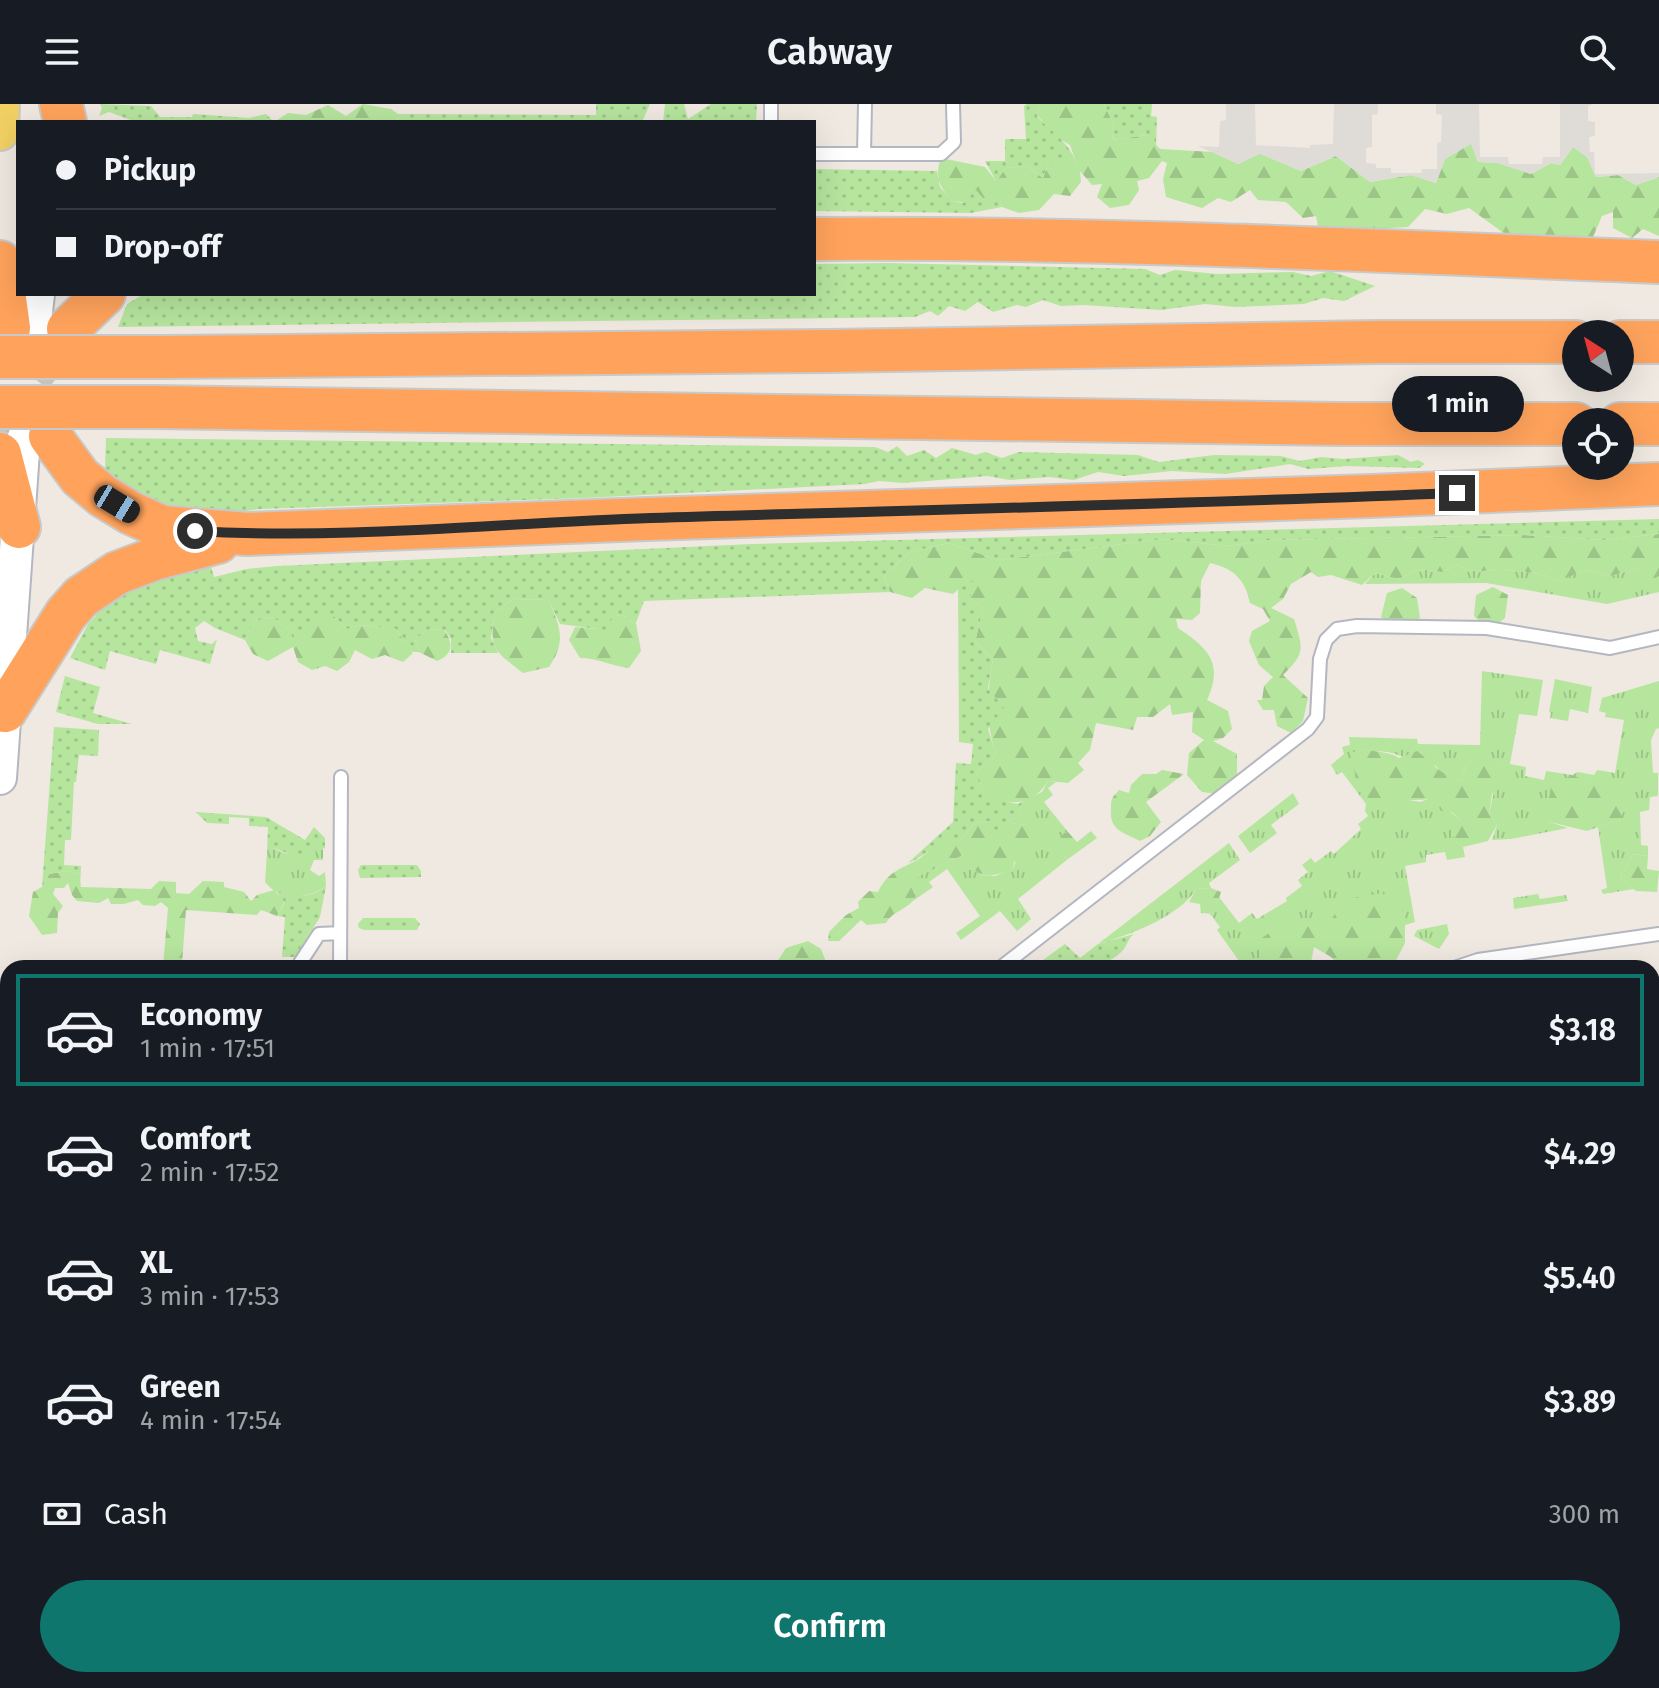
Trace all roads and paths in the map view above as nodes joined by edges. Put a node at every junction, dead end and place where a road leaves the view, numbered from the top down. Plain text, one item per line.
1 (1, 104) edge
2 (865, 104) edge
3 (953, 104) edge
4 (0, 132) edge
5 (816, 154) edge
6 (864, 154) junction
7 (816, 239) edge
8 (0, 262) edge
9 (1659, 262) edge
10 (38, 296) edge
11 (99, 296) edge
12 (42, 318) edge
13 (1562, 342) edge
14 (1634, 342) edge
15 (1659, 342) edge
16 (0, 357) edge
17 (1562, 424) edge
18 (1634, 424) edge
19 (1659, 424) edge
20 (18, 434) edge
21 (1659, 484) edge
22 (19, 527) joint
23 (247, 534) junction
24 (1659, 637) edge
25 (5, 711) junction
26 (341, 777) dead end
27 (0, 778) edge
28 (340, 933) junction
29 (1659, 934) edge
30 (302, 960) edge
31 (340, 960) edge
32 (1022, 960) edge
33 (1478, 960) edge

1 - 4 main road
2 - 6 lane
3 - 6 lane
5 - 6 lane
7 - 9 highway
8 - 12 highway
10 - 12 street
11 - 12 highway
13 - 16 highway, bridge
14 - 15 highway
17 - 20 highway, bridge
18 - 19 highway
20 - 22 highway
20 - 23 highway
21 - 23 highway
22 - 25 street
23 - 25 highway
24 - 32 lane
25 - 27 street
26 - 28 lane
28 - 30 lane
28 - 31 lane
29 - 33 lane

